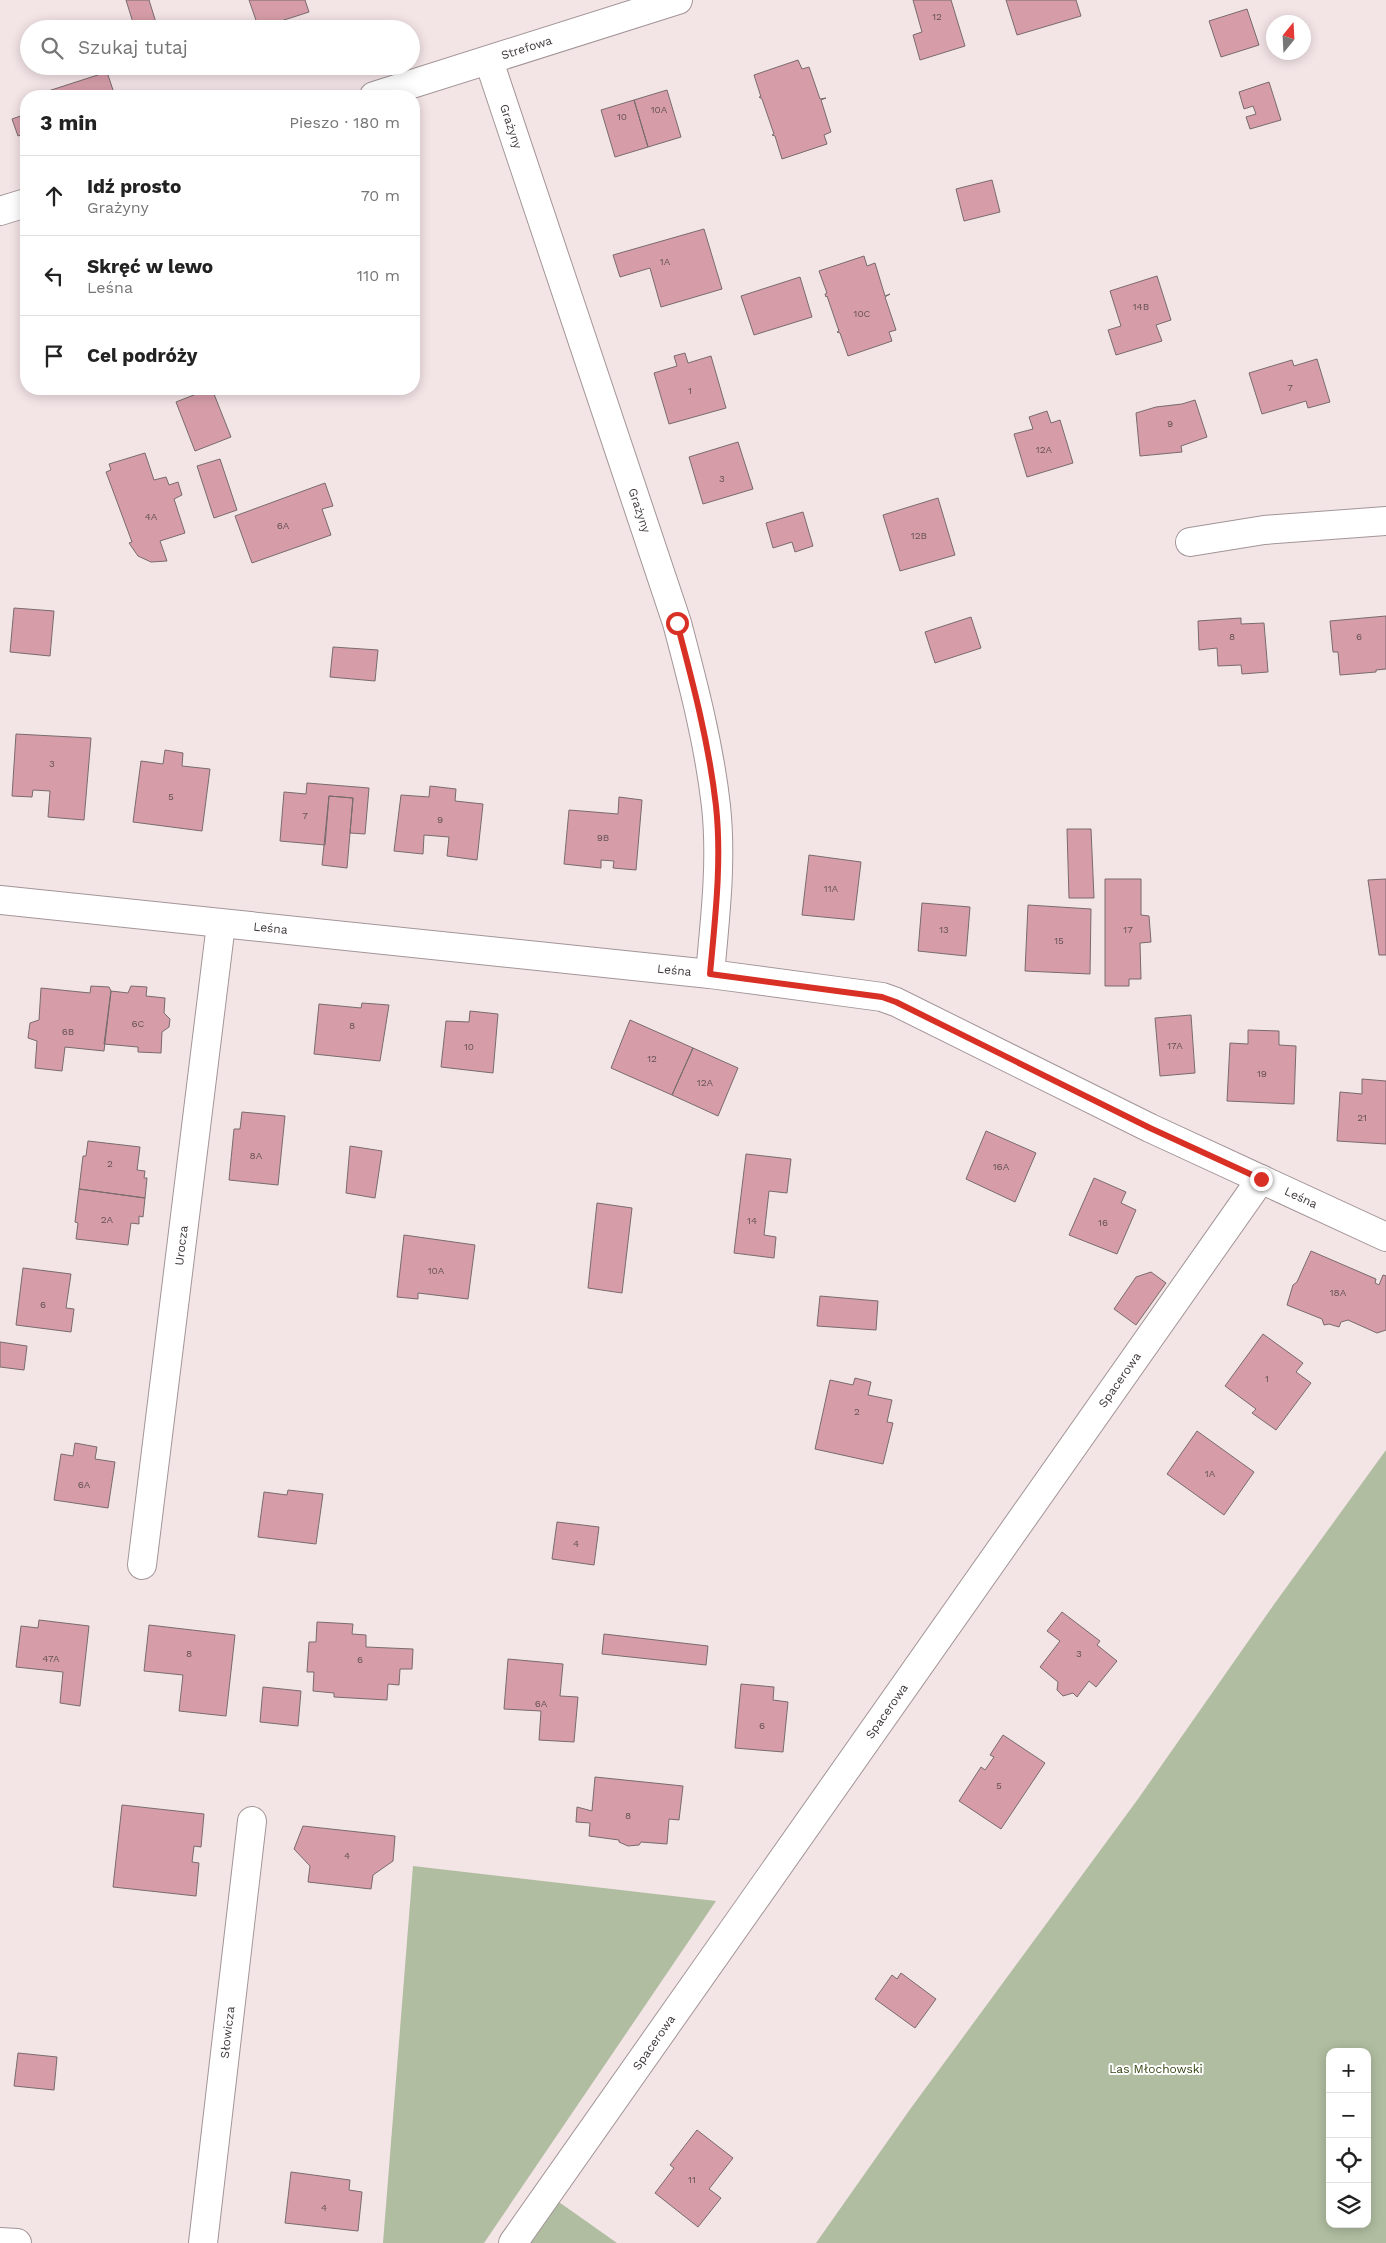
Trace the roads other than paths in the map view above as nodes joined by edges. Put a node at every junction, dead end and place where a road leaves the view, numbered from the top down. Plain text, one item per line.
1 (678, 0) edge
2 (489, 61) junction
3 (394, 90) edge
4 (20, 205) edge
5 (0, 211) edge
6 (1386, 521) edge
7 (1190, 542) dead end
8 (0, 900) edge
9 (221, 924) junction
10 (710, 974) junction
11 (1261, 1179) junction
12 (1386, 1237) edge
13 (142, 1565) dead end
14 (252, 1821) dead end
15 (0, 2242) edge
16 (16, 2243) edge
17 (203, 2243) edge
18 (513, 2243) edge

1 - 2 street, Strefowa
2 - 3 street, Strefowa
2 - 10 street, Grażyny
4 - 5 street
6 - 7 street
8 - 9 street, Leśna
9 - 10 street, Leśna
9 - 13 street, Urocza
10 - 11 street, Leśna
11 - 12 street, Leśna
11 - 18 street, Spacerowa
14 - 17 street, Słowicza
15 - 16 street

